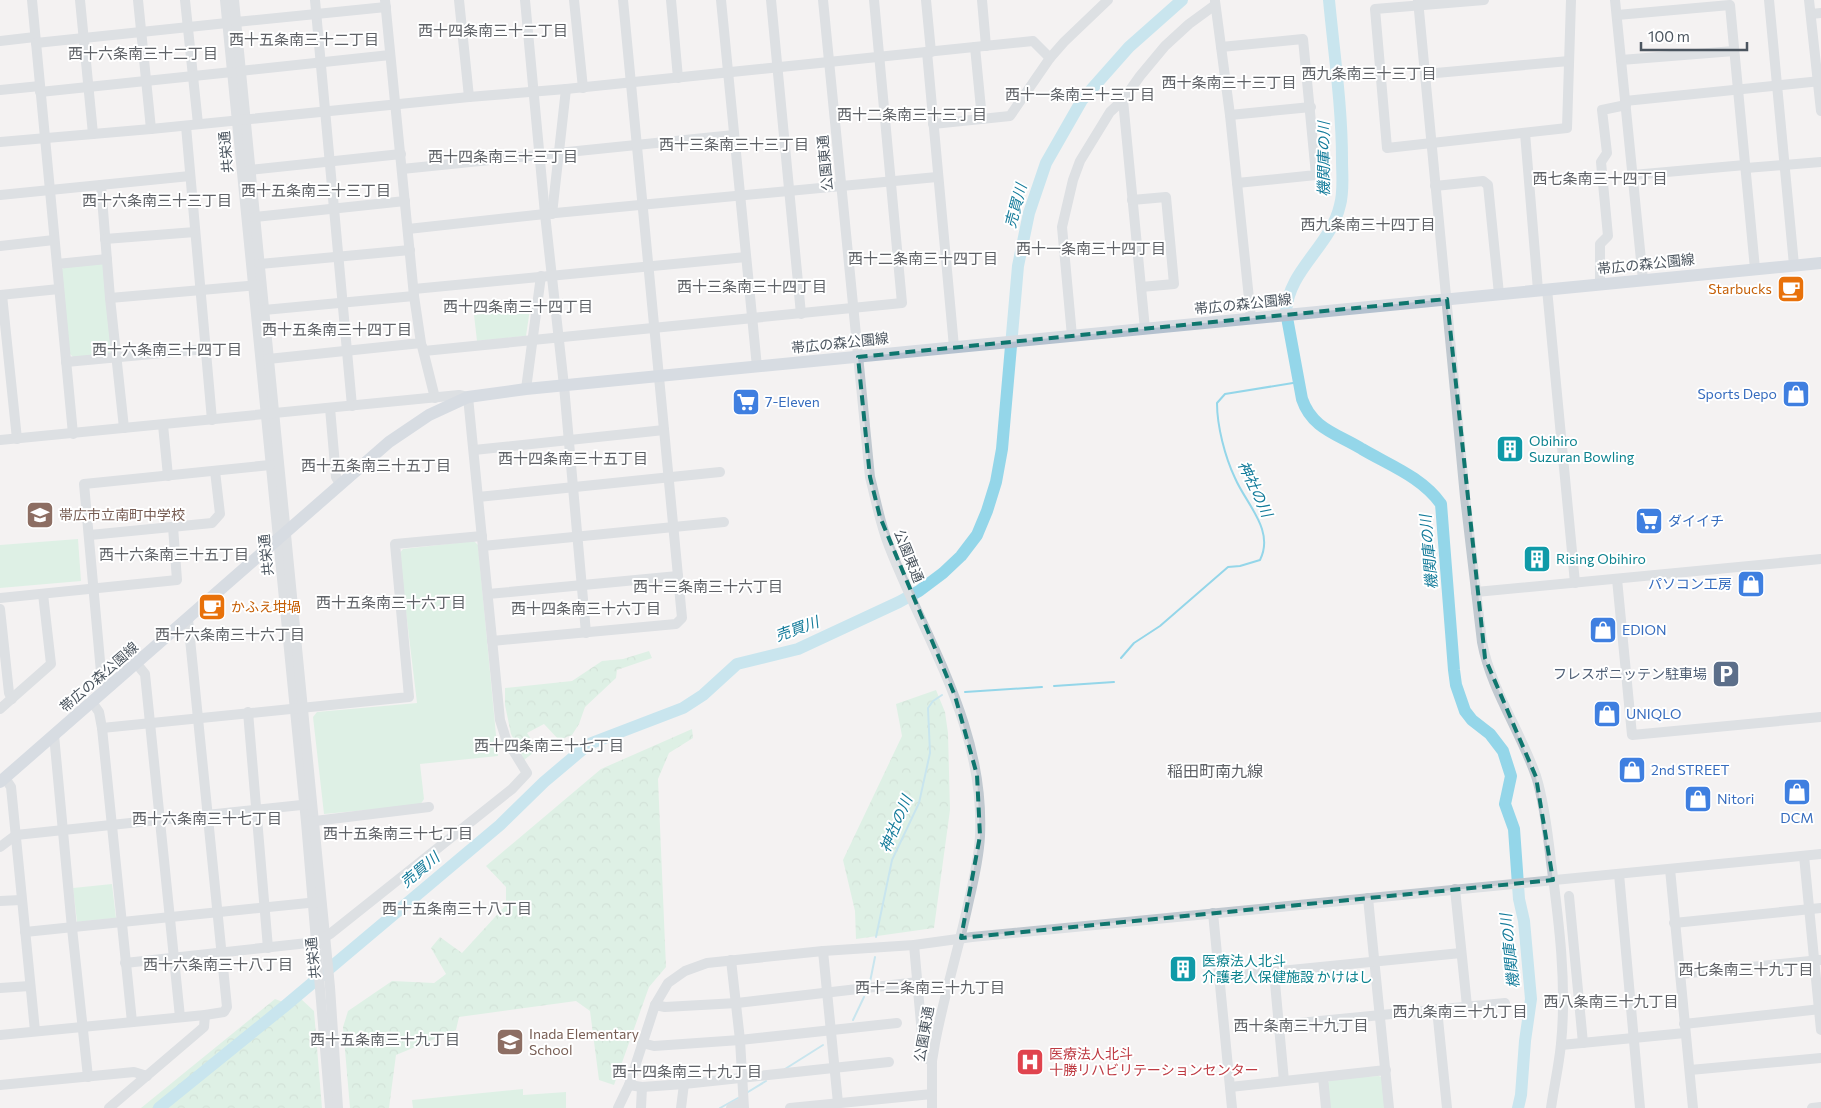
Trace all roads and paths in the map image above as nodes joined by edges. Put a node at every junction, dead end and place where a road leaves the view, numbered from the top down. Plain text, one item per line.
1 (32, 0) edge
2 (80, 0) edge
3 (138, 0) edge
4 (185, 0) edge
5 (225, 0) edge
6 (234, 0) edge
7 (315, 0) edge
8 (459, 0) edge
9 (525, 0) edge
10 (574, 0) edge
11 (623, 0) edge
12 (671, 0) edge
13 (721, 0) edge
14 (771, 0) edge
15 (823, 0) edge
16 (874, 0) edge
17 (926, 0) edge
18 (982, 0) edge
19 (1108, 0) edge
20 (1484, 0) edge
21 (1571, 0) edge
22 (1615, 0) edge
23 (1769, 0) edge
24 (1809, 0) edge
25 (1215, 2) edge
26 (1731, 2) edge
27 (1418, 3) edge
28 (385, 4) edge
29 (316, 14) junction
30 (1816, 14) edge
31 (1617, 15) junction
32 (232, 23) junction
33 (187, 28) junction
34 (141, 32) junction
35 (84, 38) junction
36 (35, 40) junction
37 (0, 41) edge
38 (981, 46) junction
39 (1221, 47) junction
40 (1734, 50) junction
41 (1818, 50) edge
42 (929, 52) junction
43 (390, 55) junction
44 (880, 58) junction
45 (1050, 58) junction
46 (1621, 60) junction
47 (1569, 61) junction
48 (321, 63) junction
49 (829, 63) junction
50 (778, 68) junction
51 (236, 71) junction
52 (728, 73) junction
53 (1425, 74) junction
54 (193, 75) junction
55 (678, 78) junction
56 (146, 81) junction
57 (1819, 81) edge
58 (631, 83) junction
59 (1777, 85) junction
60 (89, 88) junction
61 (583, 88) junction
62 (40, 89) junction
63 (0, 90) edge
64 (566, 90) junction
65 (1739, 90) junction
66 (533, 92) junction
67 (469, 97) junction
68 (1123, 100) junction
69 (1625, 103) junction
70 (395, 104) junction
71 (1311, 107) junction
72 (326, 111) junction
73 (1821, 111) edge
74 (1230, 115) junction
75 (982, 119) junction
76 (241, 120) junction
77 (198, 124) junction
78 (933, 124) junction
79 (186, 126) junction
80 (151, 130) junction
81 (1525, 133) junction
82 (93, 134) junction
83 (734, 135) junction
84 (45, 138) junction
85 (0, 142) edge
86 (1431, 144) junction
87 (636, 145) junction
88 (560, 152) junction
89 (400, 154) junction
90 (539, 154) junction
91 (328, 161) junction
92 (1821, 162) edge
93 (1785, 165) junction
94 (1746, 166) junction
95 (402, 169) junction
96 (250, 170) junction
97 (1633, 175) junction
98 (190, 176) junction
99 (937, 177) junction
100 (890, 181) junction
101 (1237, 183) junction
102 (101, 185) junction
103 (1435, 186) junction
104 (841, 187) junction
105 (50, 190) junction
106 (790, 192) junction
107 (0, 195) edge
108 (740, 196) junction
109 (1132, 200) junction
110 (405, 201) junction
111 (642, 205) junction
112 (333, 209) junction
113 (548, 214) junction
114 (255, 217) junction
115 (408, 229) junction
116 (195, 232) junction
117 (106, 239) junction
118 (54, 240) junction
119 (0, 246) edge
120 (410, 250) junction
121 (338, 256) junction
122 (746, 257) junction
123 (107, 259) junction
124 (1821, 263) edge
125 (57, 264) junction
126 (260, 264) junction
127 (1794, 265) junction
128 (648, 267) junction
129 (1755, 269) junction
130 (552, 275) junction
131 (541, 276) junction
132 (1643, 280) junction
133 (1600, 284) junction
134 (257, 285) junction
135 (1141, 287) junction
136 (59, 289) junction
137 (200, 290) junction
138 (1542, 290) junction
139 (414, 292) junction
140 (1499, 294) junction
141 (1, 295) edge
142 (110, 298) junction
143 (1447, 299) junction
144 (342, 302) junction
145 (853, 308) junction
146 (264, 310) junction
147 (801, 314) junction
148 (1250, 318) junction
149 (752, 319) junction
150 (654, 328) junction
151 (1145, 328) junction
152 (1072, 336) junction
153 (558, 337) junction
154 (532, 339) junction
155 (4, 346) edge
156 (423, 347) junction
157 (954, 347) junction
158 (206, 349) junction
159 (346, 351) junction
160 (117, 357) junction
161 (858, 357) junction
162 (268, 359) junction
163 (66, 362) junction
164 (757, 367) junction
165 (659, 376) junction
166 (564, 386) junction
167 (12, 389) junction
168 (526, 389) junction
169 (0, 390) edge
170 (468, 397) junction
171 (435, 398) junction
172 (352, 406) junction
173 (330, 408) junction
174 (269, 414) junction
175 (212, 420) junction
176 (163, 425) junction
177 (124, 428) junction
178 (664, 430) junction
179 (73, 434) junction
180 (17, 439) junction
181 (0, 440) edge
182 (568, 440) junction
183 (474, 450) junction
184 (270, 465) junction
185 (215, 471) junction
186 (720, 472) dead end
187 (168, 476) junction
188 (669, 477) junction
189 (340, 484) junction
190 (572, 487) junction
191 (478, 497) junction
192 (724, 522) dead end
193 (173, 527) junction
194 (673, 527) junction
195 (90, 535) junction
196 (282, 536) junction
197 (576, 536) junction
198 (483, 541) junction
199 (1821, 559) edge
200 (678, 576) junction
201 (1617, 579) junction
202 (1574, 583) junction
203 (581, 585) junction
204 (94, 588) junction
205 (1476, 592) junction
206 (43, 594) junction
207 (488, 594) junction
208 (0, 598) edge
209 (0, 609) edge
210 (188, 619) junction
211 (586, 633) junction
212 (492, 641) junction
213 (2, 648) edge
214 (136, 663) junction
215 (111, 686) junction
216 (12, 698) junction
217 (92, 702) junction
218 (298, 707) junction
219 (0, 709) edge
220 (248, 712) junction
221 (1821, 717) edge
222 (197, 718) junction
223 (151, 722) junction
224 (102, 728) junction
225 (54, 735) junction
226 (2, 780) edge
227 (308, 805) junction
228 (429, 807) dead end
229 (256, 811) junction
230 (208, 815) junction
231 (160, 820) junction
232 (310, 822) junction
233 (111, 824) junction
234 (63, 830) junction
235 (16, 835) junction
236 (0, 847) edge
237 (1821, 854) edge
238 (1804, 856) junction
239 (1670, 869) junction
240 (1619, 874) junction
241 (1554, 880) junction
242 (1455, 889) junction
243 (1569, 896) dead end
244 (1368, 898) junction
245 (21, 900) junction
246 (0, 902) edge
247 (317, 902) junction
248 (264, 908) junction
249 (1821, 908) edge
250 (1809, 909) junction
251 (217, 912) junction
252 (1213, 913) junction
253 (169, 918) junction
254 (121, 922) junction
255 (1674, 923) junction
256 (72, 928) junction
257 (25, 932) junction
258 (961, 938) junction
259 (321, 945) junction
260 (914, 945) junction
261 (268, 948) junction
262 (824, 951) junction
263 (221, 953) junction
264 (1461, 953) junction
265 (173, 958) junction
266 (732, 960) junction
267 (1818, 960) edge
268 (1374, 962) junction
269 (125, 963) junction
270 (1274, 972) junction
271 (1680, 974) junction
272 (1218, 977) junction
273 (918, 982) junction
274 (30, 986) junction
275 (0, 988) edge
276 (1563, 988) junction
277 (1579, 988) junction
278 (828, 991) junction
279 (736, 1003) junction
280 (1505, 1003) dead end
281 (655, 1004) junction
282 (1467, 1006) junction
283 (1437, 1009) junction
284 (1820, 1010) edge
285 (1379, 1014) junction
286 (205, 1015) junction
287 (180, 1017) junction
288 (132, 1022) junction
289 (897, 1023) dead end
290 (1278, 1025) junction
291 (82, 1027) junction
292 (1685, 1029) junction
293 (1821, 1030) edge
294 (35, 1031) junction
295 (831, 1031) junction
296 (0, 1035) edge
297 (1634, 1038) junction
298 (740, 1040) junction
299 (642, 1043) junction
300 (1583, 1043) junction
301 (1561, 1045) junction
302 (1821, 1058) edge
303 (932, 1061) junction
304 (889, 1062) dead end
305 (835, 1068) junction
306 (1386, 1070) junction
307 (1690, 1070) junction
308 (147, 1076) junction
309 (88, 1077) junction
310 (1323, 1077) junction
311 (741, 1078) junction
312 (1284, 1081) junction
313 (684, 1084) junction
314 (629, 1085) junction
315 (0, 1086) edge
316 (642, 1087) junction
317 (1230, 1087) junction
318 (932, 1094) junction
319 (838, 1103) junction
320 (743, 1105) edge
321 (1821, 1107) edge
322 (109, 1108) edge
323 (330, 1108) edge
324 (338, 1108) edge
325 (618, 1108) edge
326 (641, 1108) edge
327 (681, 1108) edge
328 (731, 1108) edge
329 (790, 1108) edge
330 (932, 1108) edge
331 (1232, 1108) edge
332 (1326, 1108) edge
333 (1389, 1108) edge
334 (1447, 1108) edge
335 (1551, 1108) edge
336 (1640, 1108) edge
337 (1693, 1108) edge
338 (1812, 1108) edge

1 - 36 street
2 - 35 street
3 - 34 street
4 - 33 street
5 - 32 street, 共栄通
6 - 32 street, 共栄通
7 - 29 street
8 - 67 street
9 - 66 street
10 - 61 street
11 - 58 street
12 - 55 street
13 - 52 street
14 - 50 street
15 - 49 street, 公園東通
16 - 44 street
17 - 42 street
18 - 38 street
19 - 45 street
20 - 27 street
21 - 47 street
22 - 31 street
23 - 59 street
24 - 30 street
25 - 39 street
25 - 68 street
26 - 31 street
26 - 40 street
27 - 53 street
27 - 86 street
28 - 29 street
28 - 43 street
29 - 32 street
29 - 48 street
30 - 41 street
31 - 46 street
32 - 33 street
32 - 51 street, 共栄通
33 - 34 street
33 - 54 street
34 - 35 street
34 - 56 street
35 - 36 street
35 - 60 street
36 - 37 street
36 - 62 street
38 - 42 street
38 - 45 street
38 - 75 street
39 - 71 street
39 - 74 street
40 - 46 street
40 - 65 street
41 - 57 street
42 - 44 street
42 - 78 street
43 - 48 street
43 - 70 street
44 - 49 street
44 - 100 street
45 - 75 street
46 - 69 street
47 - 53 street
47 - 81 street
48 - 51 street
48 - 72 street
49 - 50 street
49 - 104 street, 公園東通
50 - 52 street
50 - 106 street
51 - 54 street
51 - 76 street, 共栄通
52 - 55 street
52 - 83 street
53 - 86 street
54 - 56 street
54 - 77 street
55 - 58 street
56 - 60 street
56 - 80 street
57 - 59 street
57 - 73 street
58 - 61 street
58 - 87 street
59 - 65 street
59 - 93 street
60 - 62 street
60 - 82 street
61 - 64 street
62 - 63 street
62 - 84 street
64 - 66 street
64 - 88 street
65 - 69 street
65 - 94 street
66 - 67 street
66 - 90 street
67 - 70 street
68 - 109 street
68 - 152 street
69 - 97 street
69 - 133 street
70 - 72 street
70 - 89 street
71 - 74 street
71 - 101 street
72 - 76 street
72 - 91 street
74 - 101 street
75 - 78 street
76 - 77 street
76 - 96 street, 共栄通
76 - 134 street, 共栄通
77 - 79 street
78 - 99 street
79 - 80 street
79 - 98 street
80 - 82 street
81 - 86 street
81 - 138 street
82 - 84 street
83 - 87 street
83 - 108 street
84 - 85 street
84 - 105 street
86 - 103 street
87 - 88 street
87 - 111 street
88 - 90 street
88 - 113 street
89 - 91 street
89 - 95 street
90 - 95 street
90 - 113 street
91 - 96 street
91 - 112 street
92 - 93 street
93 - 94 street
93 - 127 street
94 - 97 street
94 - 129 street
95 - 110 street
96 - 114 street, 共栄通
97 - 132 street
98 - 102 street
98 - 116 street
99 - 100 street
99 - 157 street
100 - 104 street
100 - 145 street
101 - 148 street
102 - 105 street
102 - 117 street
103 - 140 street
103 - 143 street
104 - 106 street
104 - 145 street, 公園東通
105 - 107 street
105 - 118 street
106 - 108 street
106 - 147 street
108 - 111 street
108 - 122 street
109 - 135 street
109 - 135 street
110 - 112 street
110 - 115 street
111 - 113 street
111 - 128 street
112 - 114 street
112 - 121 street
113 - 115 street
113 - 130 street
114 - 126 street, 共栄通
115 - 120 street
116 - 117 street
116 - 137 street
117 - 123 street
118 - 119 street
118 - 125 street
120 - 121 street
120 - 139 street
121 - 126 street
121 - 144 street
122 - 128 street
122 - 149 street
123 - 125 street
123 - 142 street
124 - 127 main road, 帯広の森公園線
125 - 136 street
126 - 134 street, 共栄通
127 - 129 main road, 帯広の森公園線
128 - 130 street
128 - 150 street
129 - 132 main road, 帯広の森公園線
130 - 131 street
130 - 153 street
131 - 139 street
131 - 154 street
132 - 133 main road, 帯広の森公園線
133 - 138 main road, 帯広の森公園線
134 - 137 street
134 - 146 street, 共栄通
134 - 174 street, 共栄通
135 - 151 street
136 - 141 street
136 - 163 street
137 - 142 street
137 - 158 street
138 - 140 main road, 帯広の森公園線
138 - 202 street
139 - 144 street
139 - 156 street
140 - 143 main road, 帯広の森公園線
141 - 155 street
142 - 160 street
143 - 148 main road, 帯広の森公園線
143 - 205 street
144 - 146 street
144 - 159 street
145 - 147 street
145 - 161 street, 公園東通
146 - 162 street, 共栄通
147 - 149 street
148 - 151 main road, 帯広の森公園線
149 - 150 street
149 - 164 street
150 - 153 street
150 - 165 street
151 - 152 main road, 帯広の森公園線
152 - 157 main road, 帯広の森公園線
153 - 154 street
153 - 166 street
154 - 156 street
154 - 168 street
155 - 167 street
156 - 159 street
156 - 171 street
157 - 161 main road, 帯広の森公園線
158 - 160 street
158 - 175 street
159 - 162 street
159 - 172 street
160 - 163 street
160 - 177 street
161 - 164 main road, 帯広の森公園線
161 - 258 street, 公園東通
162 - 174 street, 共栄通
163 - 179 street
164 - 165 main road, 帯広の森公園線
165 - 166 main road, 帯広の森公園線
165 - 178 street
166 - 168 main road, 帯広の森公園線
166 - 182 street
167 - 169 street
167 - 180 street
168 - 170 main road, 帯広の森公園線
170 - 171 street
170 - 183 street
170 - 189 main road, 帯広の森公園線
171 - 172 street
172 - 173 street
173 - 174 street
173 - 189 street
174 - 175 street
174 - 184 street, 共栄通
174 - 196 street, 共栄通
175 - 176 street
176 - 177 street
176 - 187 street
177 - 179 street
178 - 182 street
178 - 188 street
179 - 180 street
180 - 181 street
182 - 183 street
182 - 190 street
183 - 191 street
184 - 185 street
184 - 196 street, 共栄通
185 - 187 street
185 - 193 street
186 - 188 street
187 - 195 street
188 - 190 street
188 - 194 street
189 - 196 main road, 帯広の森公園線
190 - 191 street
190 - 197 street
191 - 198 street
192 - 194 street
193 - 195 street
193 - 204 street
194 - 197 street
194 - 200 street
195 - 204 street
196 - 210 main road, 帯広の森公園線
196 - 218 street, 共栄通
197 - 198 street
197 - 203 street
198 - 207 street
198 - 218 street
199 - 201 street
200 - 203 street
200 - 211 street
201 - 202 street
201 - 221 street
202 - 205 street
203 - 207 street
203 - 211 street
204 - 206 street
204 - 215 street
205 - 241 street
206 - 208 street
206 - 216 street
207 - 212 street
209 - 213 street
210 - 214 main road, 帯広の森公園線
210 - 222 street
211 - 212 street
212 - 259 street
213 - 216 street
214 - 215 main road, 帯広の森公園線
214 - 223 street
215 - 217 main road, 帯広の森公園線
216 - 219 street
217 - 224 street
217 - 225 main road, 帯広の森公園線
218 - 220 street
218 - 227 street, 共栄通
220 - 222 street
220 - 229 street
222 - 223 street
222 - 230 street
223 - 224 street
223 - 231 street
224 - 233 street
225 - 226 main road, 帯広の森公園線
225 - 234 street
226 - 235 street
227 - 229 street
227 - 232 street, 共栄通
228 - 232 street
229 - 230 street
229 - 248 street
230 - 231 street
230 - 251 street
231 - 233 street
231 - 253 street
232 - 247 street, 共栄通
233 - 234 street
233 - 254 street
234 - 235 street
234 - 256 street
235 - 236 street
235 - 245 street
237 - 238 street
238 - 239 street
238 - 250 street
239 - 240 street
239 - 255 street
240 - 241 street
240 - 297 street
241 - 242 street
241 - 276 street
242 - 244 street
242 - 264 street
243 - 277 street
244 - 252 street
244 - 268 street
245 - 246 street
245 - 257 street
247 - 248 street
247 - 259 street, 共栄通
248 - 251 street
248 - 261 street
249 - 250 street
250 - 255 street
250 - 267 street
251 - 253 street
251 - 263 street
252 - 258 street
252 - 272 street
253 - 254 street
253 - 265 street
254 - 256 street
254 - 269 street
255 - 271 street
256 - 257 street
256 - 291 street
257 - 274 street
258 - 260 street
258 - 303 street, 公園東通
259 - 261 street
259 - 323 street, 共栄通
259 - 324 street, 共栄通
260 - 262 street
260 - 273 street
261 - 263 street
262 - 266 street
262 - 278 street
263 - 265 street
263 - 286 street
264 - 268 street
264 - 282 street
265 - 269 street
265 - 287 street
266 - 279 street
266 - 281 street
267 - 271 street
267 - 284 street
268 - 270 street
268 - 285 street
269 - 288 street
270 - 272 street
270 - 290 street
271 - 292 street
272 - 317 street
273 - 278 street
273 - 303 street
274 - 275 street
274 - 294 street
276 - 277 street
276 - 301 street
277 - 300 street
278 - 279 street
278 - 295 street
279 - 281 street
279 - 298 street
280 - 282 street
281 - 299 street
282 - 283 street
283 - 285 street
283 - 334 street
284 - 292 street
284 - 293 street
285 - 290 street
285 - 306 street
286 - 287 street
286 - 308 street
287 - 288 street
288 - 291 street
289 - 295 street
290 - 312 street
291 - 294 street
291 - 309 street
292 - 297 street
292 - 307 street
294 - 296 street
295 - 298 street
295 - 305 street
297 - 300 street
297 - 336 street
298 - 299 street
298 - 311 street
299 - 314 street
300 - 301 street
301 - 335 street
302 - 307 street
303 - 318 street, 公園東通
304 - 305 street
305 - 311 street
305 - 319 street
306 - 310 street
306 - 333 street
307 - 337 street
308 - 309 street
308 - 322 street
309 - 315 street
310 - 312 street
310 - 332 street
311 - 313 street
311 - 320 street
312 - 317 street
313 - 316 street
313 - 327 street
314 - 316 street
314 - 325 street
316 - 326 street
317 - 331 street
318 - 319 street
318 - 330 street, 公園東通
319 - 329 street
320 - 328 street
321 - 338 street

